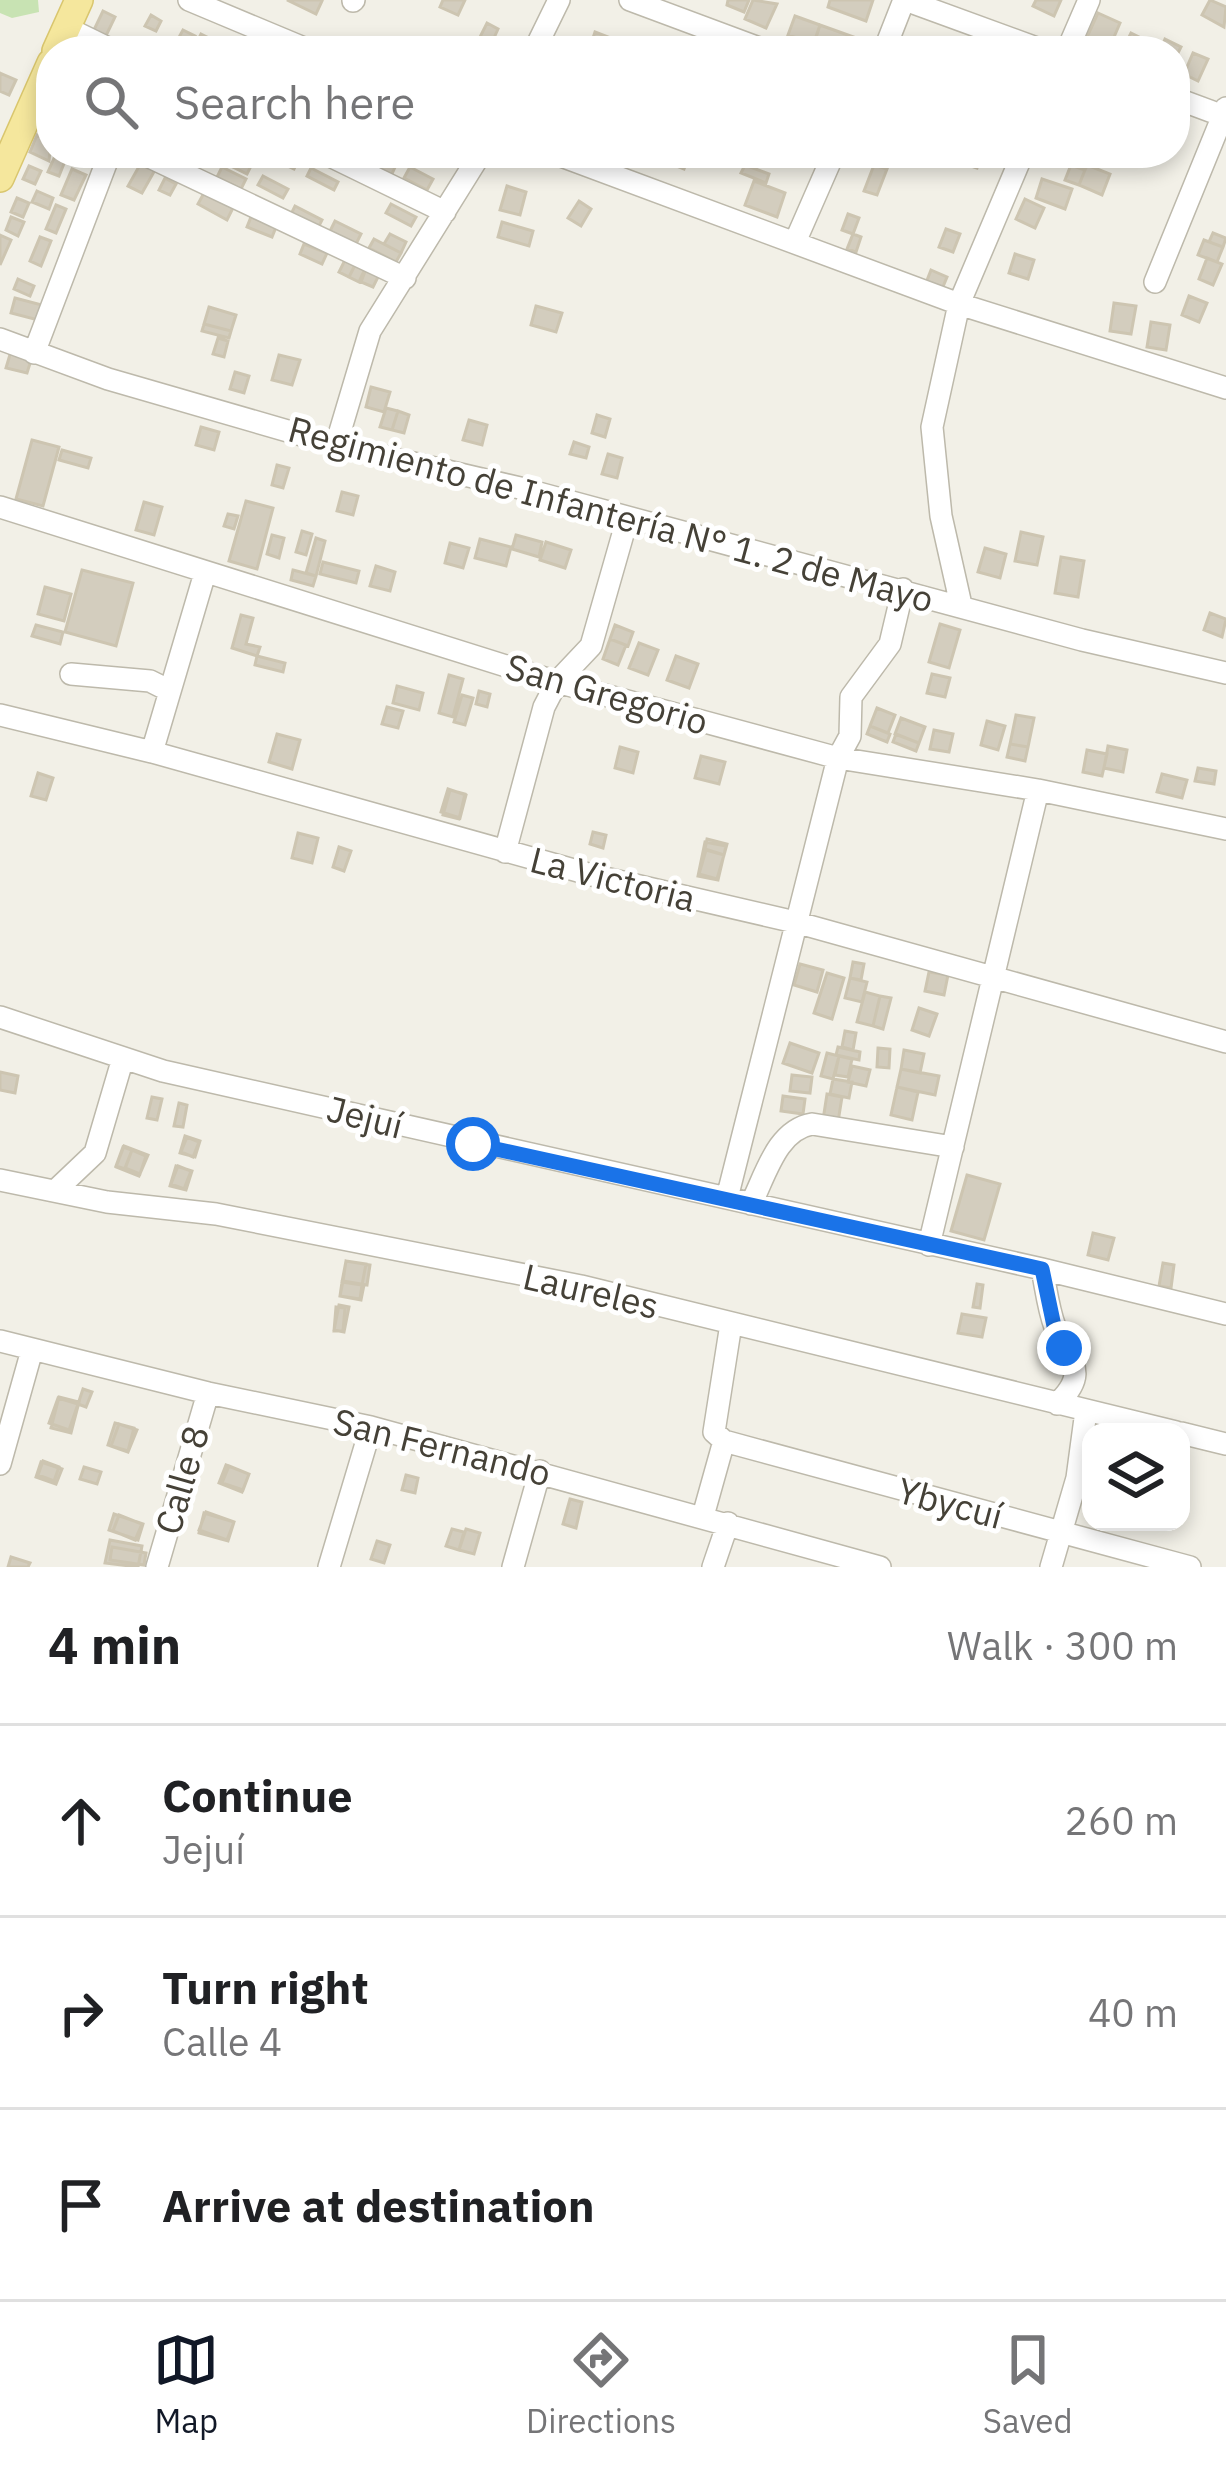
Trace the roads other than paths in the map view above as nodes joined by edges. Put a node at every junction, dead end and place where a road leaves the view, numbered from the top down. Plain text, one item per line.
1 (79, 0) edge
2 (189, 0) edge
3 (559, 0) edge
4 (630, 0) edge
5 (904, 0) edge
6 (1089, 0) edge
7 (63, 36) edge
8 (275, 36) edge
9 (541, 36) edge
10 (727, 36) edge
11 (890, 36) edge
12 (1004, 36) edge
13 (1073, 36) edge
14 (1190, 102) edge
15 (1225, 113) edge
16 (36, 116) edge
17 (104, 168) edge
18 (173, 168) edge
19 (355, 168) edge
20 (472, 168) edge
21 (595, 168) edge
22 (828, 168) edge
23 (1017, 168) edge
24 (0, 178) edge
25 (446, 212) junction
26 (796, 242) junction
27 (405, 278) junction
28 (1155, 282) dead end
29 (959, 304) junction
30 (0, 339) edge
31 (34, 352) junction
32 (1226, 388) edge
33 (336, 445) junction
34 (0, 507) edge
35 (627, 520) junction
36 (205, 573) junction
37 (903, 589) junction
38 (961, 605) junction
39 (1226, 673) edge
40 (70, 674) dead end
41 (557, 682) junction
42 (170, 691) junction
43 (0, 715) edge
44 (152, 752) junction
45 (838, 758) junction
46 (1038, 790) junction
47 (1226, 829) edge
48 (505, 852) junction
49 (795, 922) junction
50 (995, 975) junction
51 (0, 1017) edge
52 (1226, 1042) edge
53 (123, 1058) junction
54 (953, 1147) junction
55 (0, 1180) edge
56 (56, 1190) junction
57 (727, 1198) junction
58 (751, 1204) junction
59 (928, 1245) junction
60 (1042, 1269) junction
61 (1226, 1314) edge
62 (730, 1324) junction
63 (0, 1341) edge
64 (32, 1349) junction
65 (208, 1393) junction
66 (1057, 1403) junction
67 (1086, 1411) junction
68 (1139, 1423) edge
69 (371, 1427) junction
70 (1190, 1435) edge
71 (719, 1437) junction
72 (1226, 1444) edge
73 (0, 1464) edge
74 (540, 1472) junction
75 (703, 1516) junction
76 (728, 1523) junction
77 (1059, 1532) junction
78 (873, 1566) edge
79 (157, 1567) edge
80 (329, 1567) edge
81 (513, 1567) edge
82 (713, 1567) edge
83 (1051, 1567) edge
84 (1190, 1567) edge

1 - 7 main road
2 - 8 street
3 - 9 street
4 - 10 street
5 - 11 street
5 - 12 street
6 - 13 street
14 - 15 street
15 - 28 street
16 - 24 main road
17 - 31 street
18 - 27 street
19 - 25 street
20 - 25 street
21 - 26 street
22 - 26 street
23 - 29 street
25 - 27 street
26 - 29 street
27 - 33 street
29 - 32 street
29 - 38 street
30 - 31 street, Regimiento de Infantería N° 1. 2 de Mayo
31 - 33 street, Regimiento de Infantería N° 1. 2 de Mayo
33 - 35 street, Regimiento de Infantería N° 1. 2 de Mayo
34 - 36 street, San Gregorio
35 - 37 street, Regimiento de Infantería N° 1. 2 de Mayo
35 - 41 street
36 - 41 street, San Gregorio
36 - 42 street
37 - 38 street, Regimiento de Infantería N° 1. 2 de Mayo
37 - 45 street
38 - 39 street, Regimiento de Infantería N° 1. 2 de Mayo
40 - 42 street
41 - 45 street, San Gregorio
41 - 48 street
42 - 44 street
43 - 44 street, La Victoria
44 - 48 street, La Victoria
45 - 46 street, San Gregorio
45 - 49 street
46 - 47 street, San Gregorio
46 - 50 street
48 - 49 street, La Victoria
49 - 50 street, La Victoria
49 - 57 street
50 - 52 street, La Victoria
50 - 54 street
51 - 53 street, Jejuí
53 - 56 street
53 - 57 street, Jejuí
54 - 58 street
54 - 59 street
55 - 56 street, Laureles
56 - 62 street, Laureles
57 - 58 street, Jejuí
58 - 59 street, Jejuí
59 - 60 street, Jejuí
60 - 61 street, Jejuí
60 - 66 street
62 - 66 street, Laureles
62 - 71 street
63 - 64 street, San Fernando
64 - 65 street, San Fernando
64 - 73 street
65 - 69 street, San Fernando
65 - 79 street, Calle 8
66 - 67 street, Laureles
67 - 68 street, Laureles
67 - 77 street
69 - 74 street, San Fernando
69 - 80 street
70 - 72 street, Laureles
71 - 75 street
71 - 77 street, Ybycuí
74 - 75 street, San Fernando
74 - 81 street
75 - 76 street, San Fernando
76 - 78 street, San Fernando
76 - 82 street
77 - 83 street
77 - 84 street, Ybycuí

